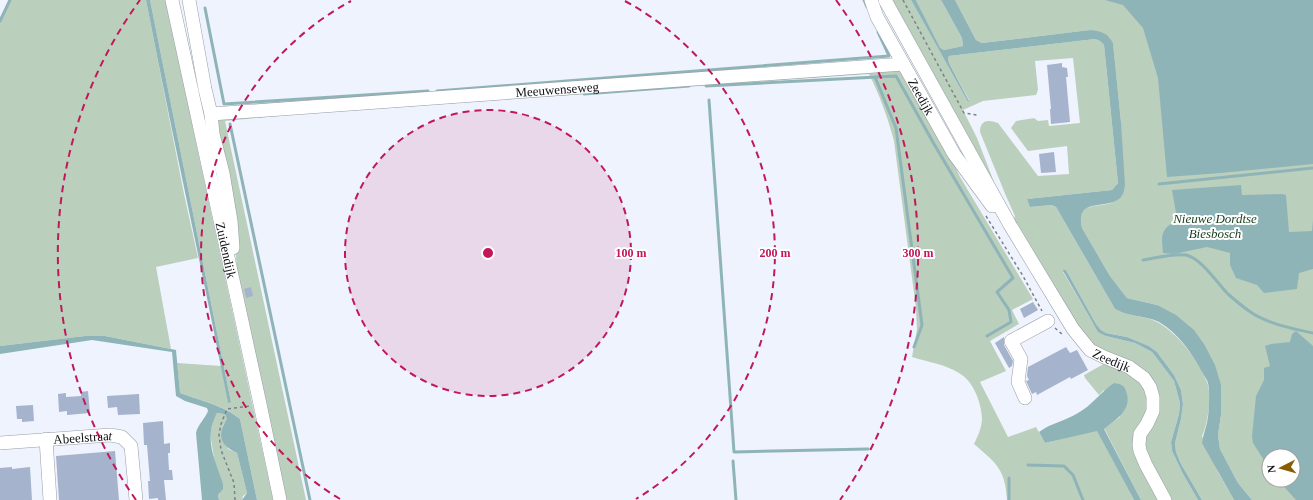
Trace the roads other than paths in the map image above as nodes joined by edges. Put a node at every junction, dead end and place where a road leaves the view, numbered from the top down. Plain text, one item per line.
1 (172, 0) edge
2 (189, 0) edge
3 (870, 0) edge
4 (885, 0) edge
5 (904, 64) junction
6 (212, 114) junction
7 (1010, 225) junction
8 (235, 289) junction
9 (1048, 321) road end
10 (1025, 398) dead end
11 (46, 439) junction
12 (0, 443) edge
13 (50, 500) edge
14 (136, 500) edge
15 (280, 500) edge
16 (1166, 500) edge

1 - 8 street, Zuidendijk
2 - 6 street
3 - 5 street, Zeedijk
4 - 7 street, Zeedijk
5 - 6 street, Meeuwenseweg
5 - 7 street, Zeedijk
6 - 8 street
7 - 16 street, Zeedijk
8 - 15 street, Zuidendijk
9 - 10 street
11 - 12 street, Abeelstraat
11 - 13 street
11 - 14 street, Abeelstraat

